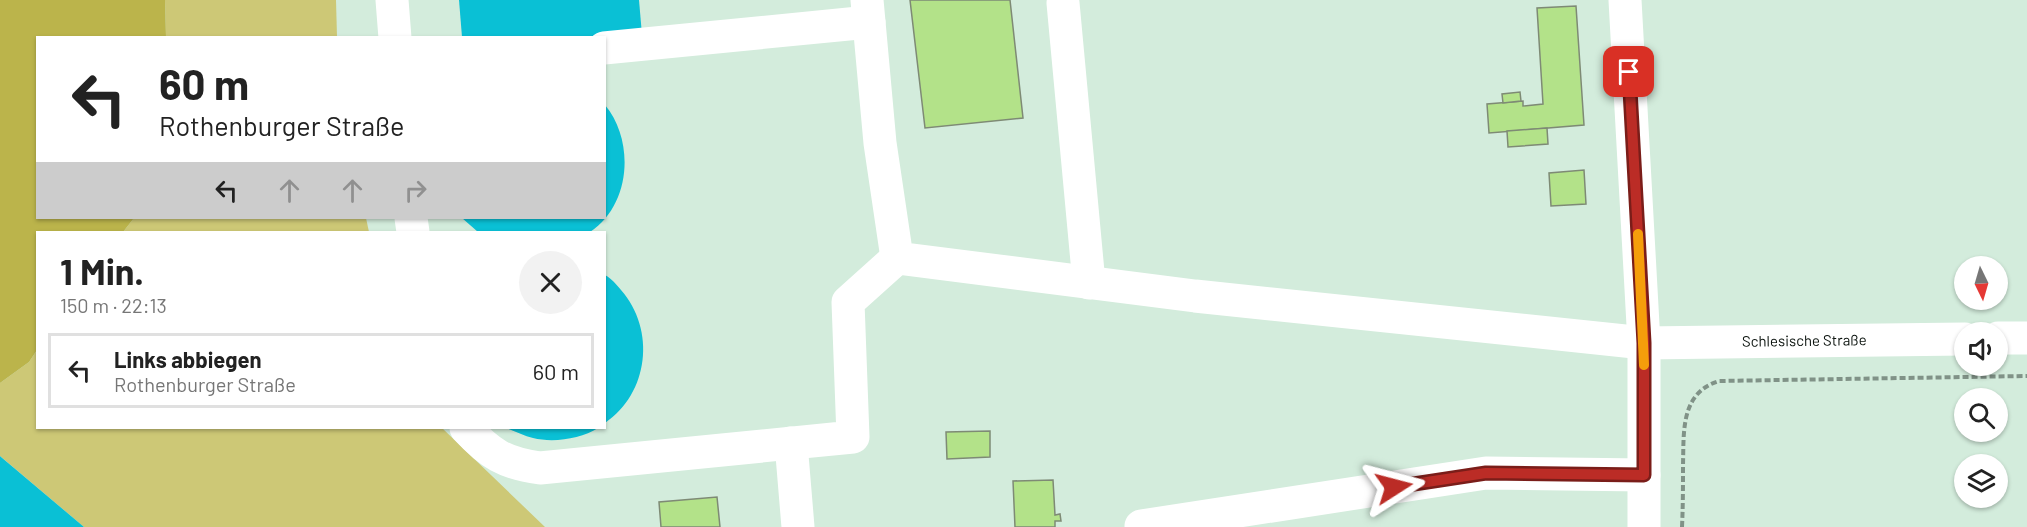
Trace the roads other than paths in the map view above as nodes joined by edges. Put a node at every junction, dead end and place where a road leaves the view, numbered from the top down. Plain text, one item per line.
1 (392, 0) edge
2 (1626, 0) edge
3 (1063, 3) dead end
4 (868, 11) edge
5 (395, 36) edge
6 (606, 48) edge
7 (897, 258) junction
8 (1089, 283) junction
9 (2008, 338) edge
10 (2027, 338) edge
11 (1954, 339) edge
12 (1644, 343) junction
13 (467, 429) edge
14 (791, 443) junction
15 (1644, 475) junction
16 (1141, 526) edge
17 (798, 527) edge
18 (1644, 527) edge

1 - 5 street
2 - 12 street
3 - 8 street
4 - 6 street
4 - 7 street
7 - 8 street, Schlesische Straße
7 - 14 street
8 - 12 street, Schlesische Straße
9 - 10 street
11 - 12 street, Schlesische Straße
12 - 15 street
13 - 14 street
14 - 17 street
15 - 16 street
15 - 18 street

